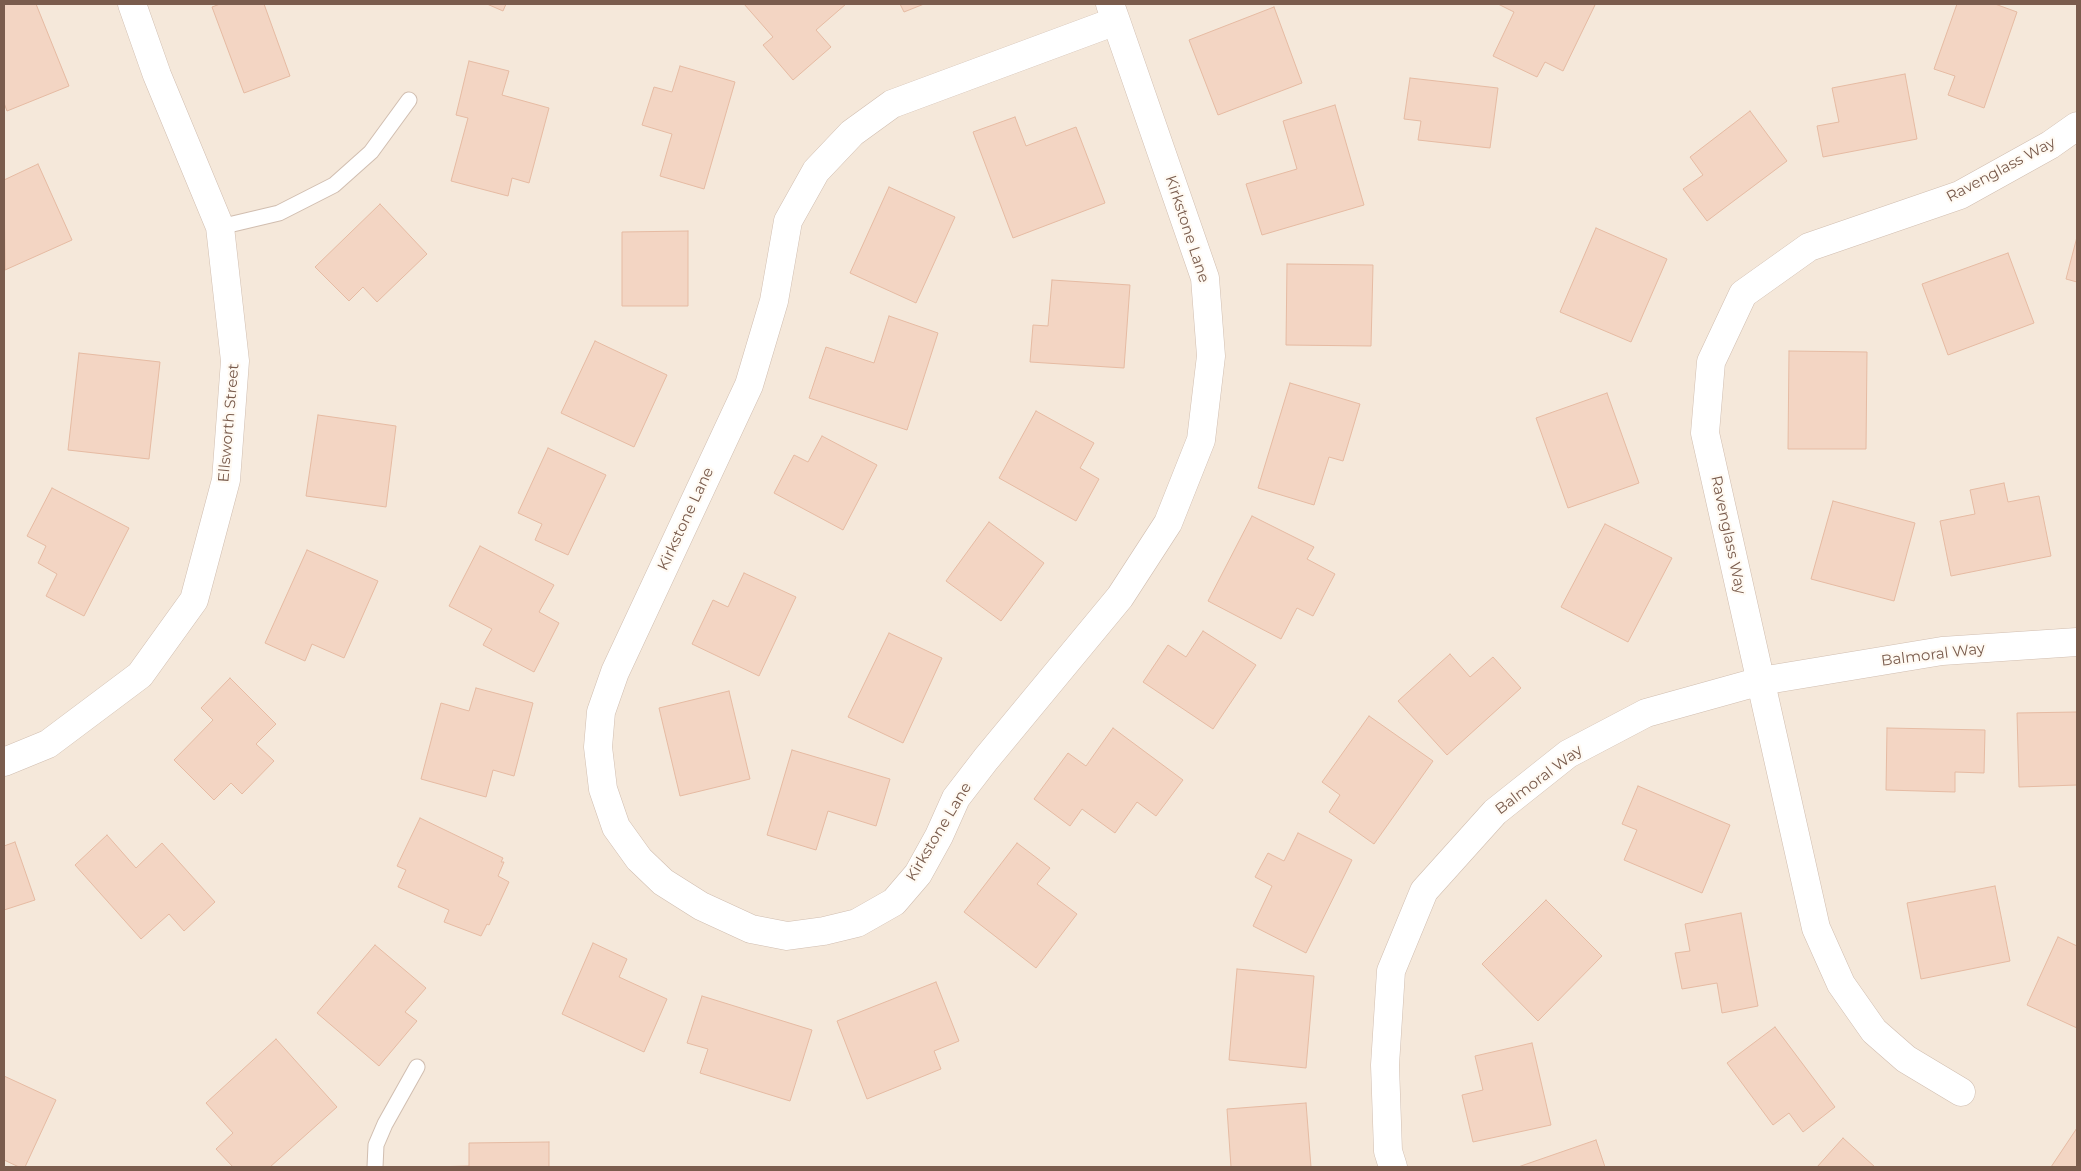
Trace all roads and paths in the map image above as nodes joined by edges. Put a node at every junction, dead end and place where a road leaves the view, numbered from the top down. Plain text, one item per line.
1 (132, 4) edge
2 (1113, 12) edge
3 (409, 100) dead end
4 (2077, 126) edge
5 (220, 227) junction
6 (2077, 642) edge
7 (1760, 682) junction
8 (4, 762) edge
9 (417, 1066) dead end
10 (1961, 1092) dead end
11 (375, 1167) edge
12 (1393, 1167) edge

1 - 5 street, Ellsworth Street
2 - 2 street, Kirkstone Lane
3 - 5 lane
4 - 7 street, Ravenglass Way
5 - 8 street, Ellsworth Street
6 - 7 street, Balmoral Way
7 - 10 street, Ravenglass Way
7 - 12 street, Balmoral Way
9 - 11 lane

